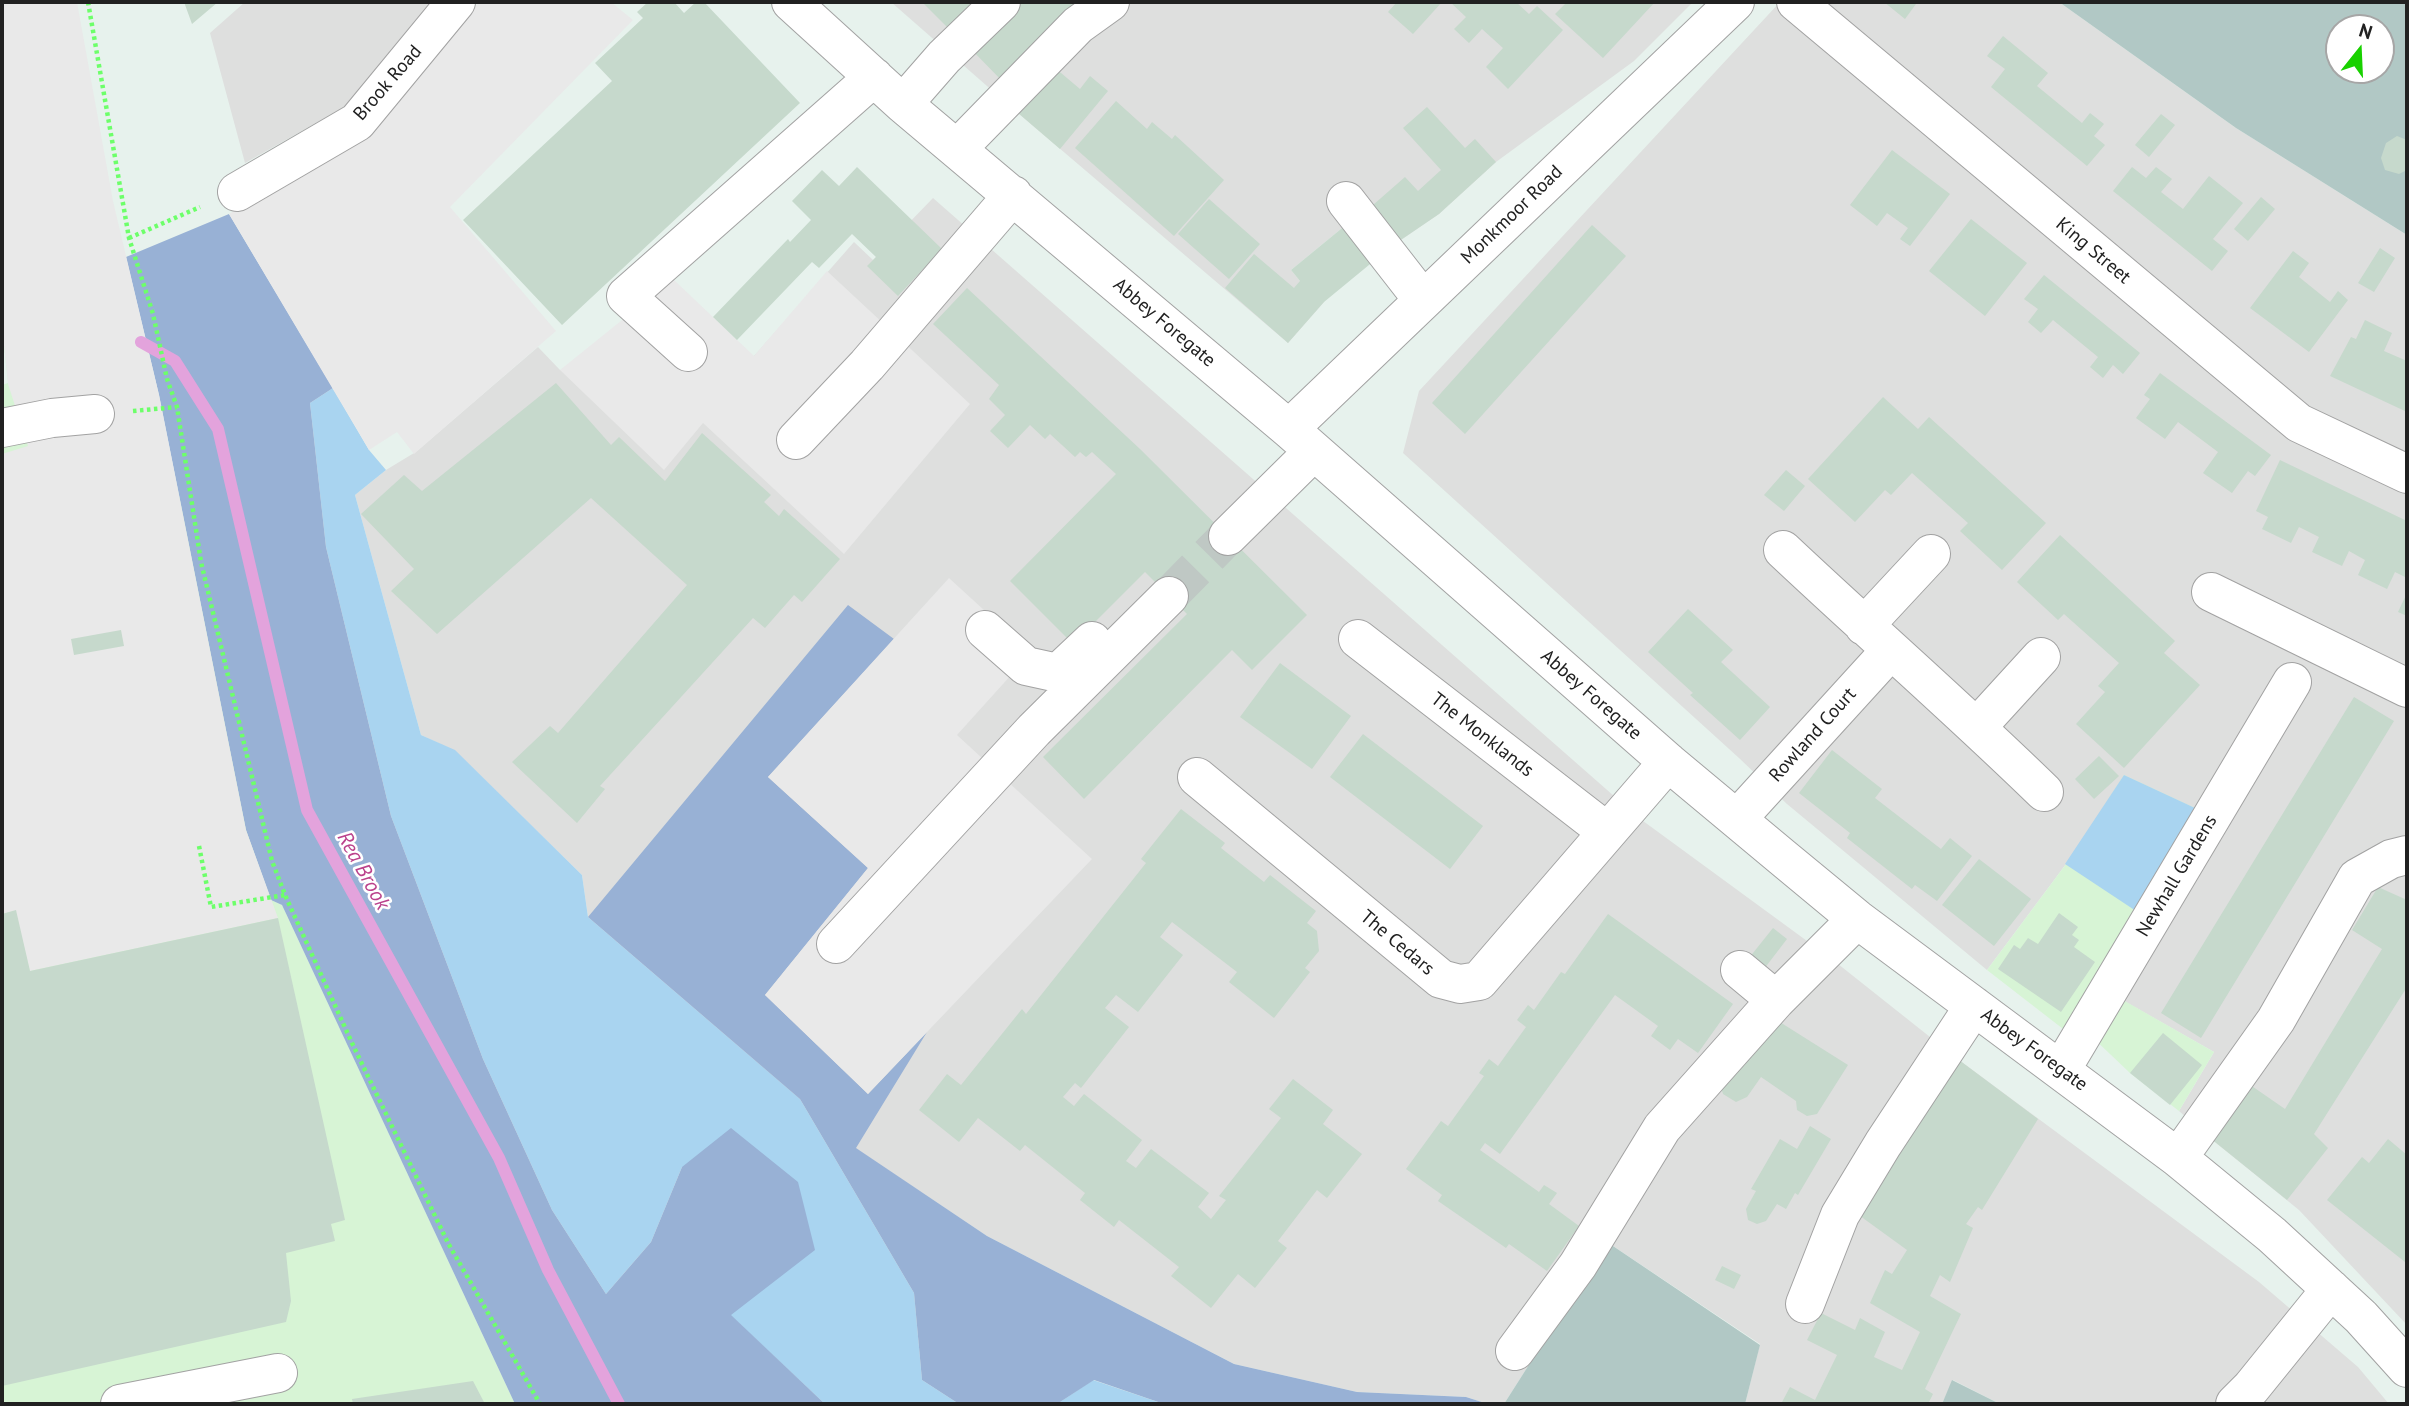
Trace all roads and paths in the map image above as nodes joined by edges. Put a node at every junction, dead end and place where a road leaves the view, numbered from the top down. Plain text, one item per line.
1 (88, 2) edge
2 (456, 2) edge
3 (791, 2) edge
4 (1000, 2) edge
5 (1110, 2) edge
6 (1796, 2) edge
7 (1717, 7) edge
8 (874, 77) junction
9 (903, 104) junction
10 (957, 149) junction
11 (237, 192) joint
12 (1013, 195) junction
13 (1346, 201) dead end
14 (129, 238) junction
15 (1423, 300) junction
16 (688, 352) dead end
17 (95, 414) dead end
18 (2, 428) edge
19 (1299, 438) junction
20 (796, 440) dead end
21 (2407, 474) edge
22 (1221, 528) tunnel mouth
23 (1783, 550) dead end
24 (1931, 554) dead end
25 (2211, 592) dead end
26 (985, 630) dead end
27 (1877, 638) junction
28 (1358, 639) dead end
29 (2041, 657) dead end
30 (2292, 682) dead end
31 (2407, 688) edge
32 (1977, 727) junction
33 (1668, 762) junction
34 (1197, 778) dead end
35 (2044, 792) dead end
36 (1737, 819) junction
37 (1606, 831) junction
38 (199, 846) dead end
39 (2407, 855) edge
40 (285, 895) junction
41 (1857, 919) junction
42 (836, 944) dead end
43 (1740, 970) dead end
44 (1776, 1000) junction
45 (1974, 1006) junction
46 (2061, 1070) junction
47 (2178, 1158) junction
48 (2330, 1289) junction
49 (1805, 1304) dead end
50 (1515, 1351) dead end
51 (2407, 1368) edge
52 (278, 1373) dead end
53 (207, 1396) edge
54 (120, 1404) edge
55 (540, 1404) edge
56 (2235, 1404) edge

1 - 14 path
2 - 11 street, Brook Road
3 - 8 street, Abbey Foregate
4 - 9 street
5 - 10 street
6 - 21 street, King Street
7 - 15 street, Monkmoor Road
8 - 9 street, Abbey Foregate
8 - 16 street
9 - 10 street, Abbey Foregate
10 - 12 street, Abbey Foregate
11 - 14 path
12 - 19 street, Abbey Foregate
12 - 20 street
13 - 15 street
14 - 40 path
15 - 19 street, Monkmoor Road
17 - 18 street
19 - 22 street, Monkmoor Road
19 - 33 street, Abbey Foregate
23 - 27 street
24 - 27 street, Rowland Court
25 - 31 street
26 - 42 street
27 - 32 street
27 - 36 street, Rowland Court
28 - 37 street, The Monklands
29 - 32 street
30 - 46 street, Newhall Gardens
32 - 35 street
33 - 36 street, Abbey Foregate
33 - 37 street, The Cedars
34 - 37 street, The Cedars
36 - 41 street, Abbey Foregate
38 - 40 path
39 - 47 street
40 - 55 path
41 - 44 street
41 - 45 street, Abbey Foregate
43 - 44 street
44 - 50 street
45 - 46 street, Abbey Foregate
45 - 49 street
46 - 47 street, Abbey Foregate
47 - 48 street, Abbey Foregate
48 - 51 street, Abbey Foregate
48 - 56 street
52 - 53 street
53 - 54 street

